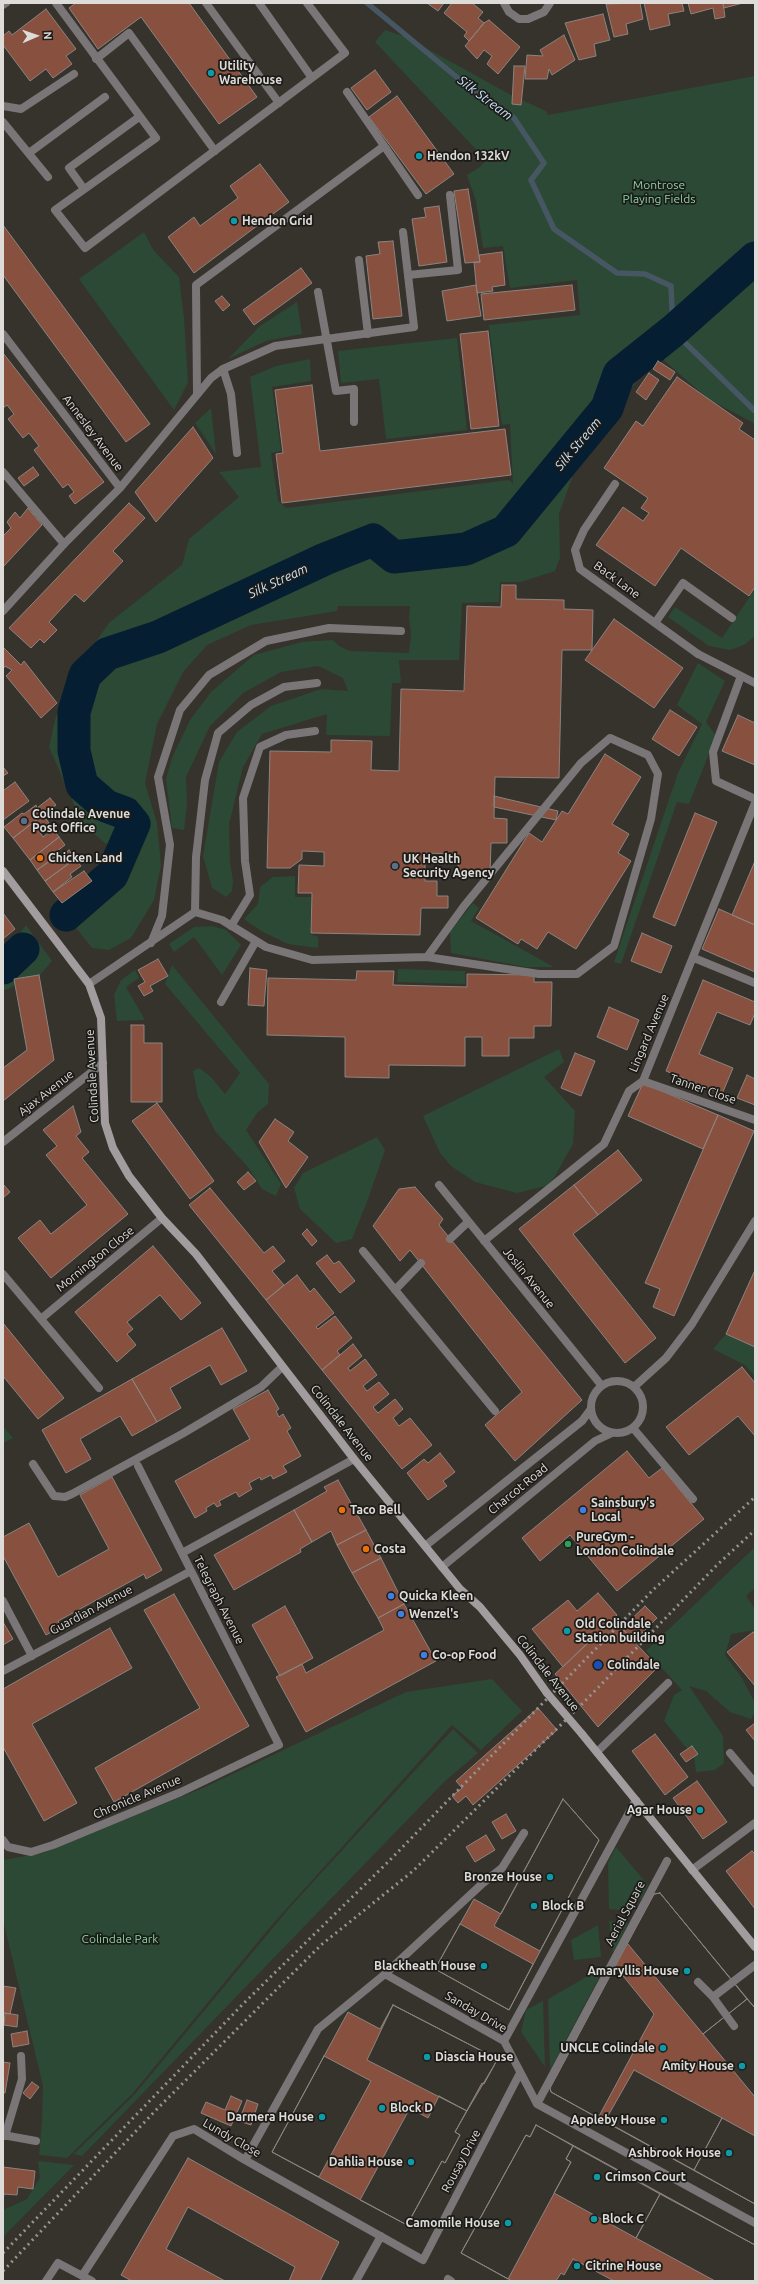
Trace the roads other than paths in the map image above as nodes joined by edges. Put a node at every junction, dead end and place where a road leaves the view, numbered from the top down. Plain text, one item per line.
1 (6, 3) edge
2 (56, 3) edge
3 (206, 3) edge
4 (259, 3) edge
5 (307, 3) edge
6 (504, 3) edge
7 (550, 3) edge
8 (3, 6) edge
9 (96, 59) junction
10 (74, 74) dead end
11 (312, 78) junction
12 (346, 92) dead end
13 (105, 97) dead end
14 (279, 103) junction
15 (3, 106) edge
16 (139, 117) junction
17 (3, 122) edge
18 (384, 146) junction
19 (215, 151) junction
20 (30, 153) junction
21 (48, 177) dead end
22 (84, 189) junction
23 (418, 195) dead end
24 (450, 195) dead end
25 (403, 232) dead end
26 (359, 260) dead end
27 (408, 275) junction
28 (318, 292) dead end
29 (3, 334) edge
30 (368, 334) junction
31 (326, 339) junction
32 (224, 369) junction
33 (197, 394) junction
34 (354, 422) dead end
35 (237, 453) dead end
36 (3, 472) edge
37 (615, 484) dead end
38 (120, 488) junction
39 (64, 544) junction
40 (3, 611) edge
41 (732, 618) dead end
42 (655, 623) junction
43 (402, 631) dead end
44 (741, 676) junction
45 (317, 683) dead end
46 (755, 683) edge
47 (315, 731) dead end
48 (755, 799) edge
49 (755, 803) edge
50 (3, 871) edge
51 (195, 912) junction
52 (231, 926) junction
53 (256, 941) junction
54 (151, 943) junction
55 (426, 957) junction
56 (694, 958) junction
57 (755, 983) edge
58 (88, 984) junction
59 (221, 1002) dead end
60 (103, 1063) junction
61 (644, 1081) junction
62 (755, 1120) edge
63 (3, 1142) edge
64 (439, 1185) dead end
65 (162, 1218) junction
66 (755, 1221) edge
67 (468, 1222) junction
68 (450, 1238) dead end
69 (484, 1241) junction
70 (363, 1251) dead end
71 (421, 1263) dead end
72 (3, 1274) edge
73 (395, 1290) junction
74 (42, 1318) junction
75 (282, 1367) junction
76 (602, 1386) junction
77 (634, 1387) junction
78 (99, 1388) dead end
79 (591, 1409) junction
80 (495, 1411) dead end
81 (633, 1428) junction
82 (612, 1433) junction
83 (354, 1459) junction
84 (33, 1464) dead end
85 (138, 1466) dead end
86 (693, 1499) dead end
87 (425, 1546) junction
88 (182, 1553) junction
89 (442, 1567) junction
90 (191, 1571) junction
91 (3, 1600) edge
92 (32, 1656) junction
93 (3, 1670) edge
94 (668, 1683) dead end
95 (279, 1745) joint
96 (597, 1752) junction
97 (730, 1753) dead end
98 (755, 1783) edge
99 (636, 1800) junction
100 (755, 1823) edge
101 (524, 1833) dead end
102 (3, 1840) edge
103 (667, 1861) dead end
104 (692, 1870) junction
105 (755, 1947) edge
106 (755, 1965) edge
107 (385, 1974) junction
108 (698, 1982) dead end
109 (713, 1997) junction
110 (734, 2026) dead end
111 (504, 2041) junction
112 (21, 2056) dead end
113 (520, 2073) junction
114 (537, 2104) junction
115 (4, 2136) edge
116 (36, 2141) dead end
117 (245, 2160) junction
118 (755, 2223) edge
119 (381, 2236) junction
120 (423, 2260) joint
121 (82, 2276) junction
122 (46, 2281) edge
123 (92, 2281) edge
124 (356, 2281) edge

1 - 8 street
2 - 9 street
3 - 14 street
4 - 11 street
5 - 11 street
6 - 7 street
9 - 16 street
9 - 19 street
10 - 15 street
11 - 14 street
12 - 18 street
13 - 20 street
14 - 19 street
16 - 22 street
16 - 22 street
17 - 20 street
18 - 23 street
18 - 33 street
19 - 22 street
20 - 21 street
24 - 27 street
25 - 27 street
26 - 30 street
27 - 30 street
28 - 31 street
29 - 38 street, Annesley Avenue
30 - 31 street
31 - 32 street
31 - 34 street
32 - 33 street
32 - 35 street
33 - 38 street
36 - 39 street
37 - 42 street, Back Lane
38 - 39 street, Annesley Avenue
39 - 40 street, Annesley Avenue
41 - 42 street
42 - 44 street, Back Lane
43 - 54 street
44 - 46 street, Back Lane
44 - 48 street
45 - 51 street
47 - 52 street
49 - 56 street, Lingard Avenue
50 - 58 street, Colindale Avenue
51 - 52 street
51 - 54 street
52 - 53 street
53 - 55 street
53 - 59 street
54 - 58 street
55 - 55 street
56 - 57 street
56 - 61 street, Lingard Avenue
58 - 60 street, Colindale Avenue
60 - 63 street, Ajax Avenue
60 - 65 street, Colindale Avenue
61 - 62 street, Tanner Close
61 - 69 street, Lingard Avenue
64 - 67 street, Joslin Avenue
65 - 74 street, Mornington Close
65 - 75 street, Colindale Avenue
66 - 77 street
67 - 68 street
67 - 69 street, Joslin Avenue
69 - 76 street, Joslin Avenue
70 - 73 street
71 - 73 street
72 - 74 street
73 - 80 street
74 - 78 street
75 - 83 street, Colindale Avenue
75 - 84 street
76 - 77 street
76 - 79 street, Charcot Road
77 - 81 street
79 - 82 street
79 - 87 street, Charcot Road
81 - 82 street, Charcot Road
81 - 86 street
82 - 89 street, Charcot Road
83 - 87 street, Colindale Avenue
83 - 88 street
85 - 88 street, Telegraph Avenue
87 - 89 street, Colindale Avenue
88 - 90 street, Telegraph Avenue
89 - 96 street, Colindale Avenue, bridge
90 - 92 street, Guardian Avenue
90 - 95 street, Telegraph Avenue
91 - 92 street
92 - 93 street, Guardian Avenue
94 - 96 street
95 - 102 street, Chronicle Avenue
96 - 99 street, Colindale Avenue
97 - 98 street
99 - 104 street, Colindale Avenue
99 - 111 street
100 - 104 street
101 - 107 street
103 - 114 street, Aerial Square
104 - 105 street, Colindale Avenue
106 - 109 street
107 - 111 street, Sanday Drive
107 - 117 street
108 - 109 street
109 - 110 street
111 - 113 street, Sanday Drive
112 - 115 street
113 - 114 street, Sanday Drive
113 - 120 street, Rousay Drive
114 - 118 street
115 - 116 street
117 - 119 street, Lundy Close
117 - 121 street, Lundy Close
119 - 120 street, Lundy Close
119 - 124 street
121 - 122 street
121 - 123 street

